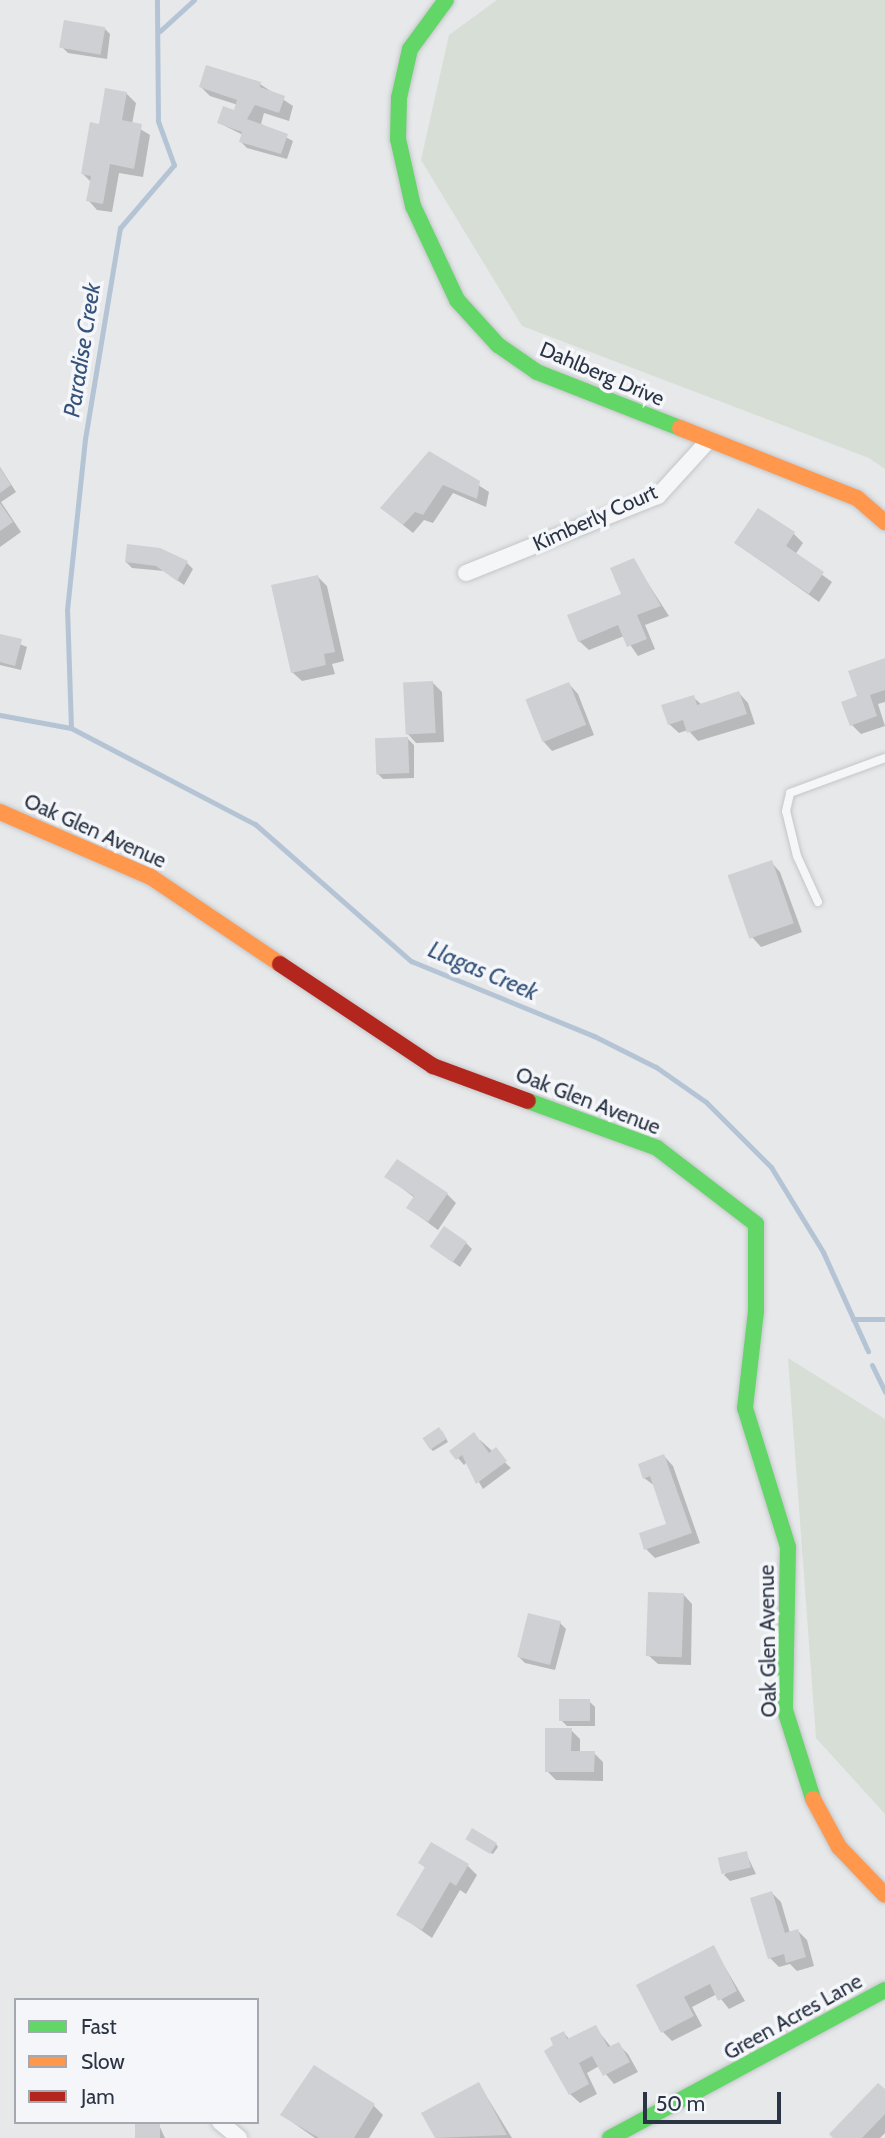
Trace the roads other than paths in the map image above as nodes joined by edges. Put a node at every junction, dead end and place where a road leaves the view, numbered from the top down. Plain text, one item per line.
1 (446, 0) edge
2 (709, 440) junction
3 (885, 522) edge
4 (466, 573) dead end
5 (885, 758) edge
6 (0, 812) edge
7 (818, 902) dead end
8 (885, 1895) edge
9 (885, 1990) edge
10 (222, 2124) edge
11 (239, 2138) edge
12 (610, 2138) edge

1 - 2 street, Dahlberg Drive
2 - 3 street, Dahlberg Drive
2 - 4 street, Kimberly Court
5 - 7 lane
6 - 8 street, Oak Glen Avenue
9 - 12 street, Green Acres Lane
10 - 11 street

